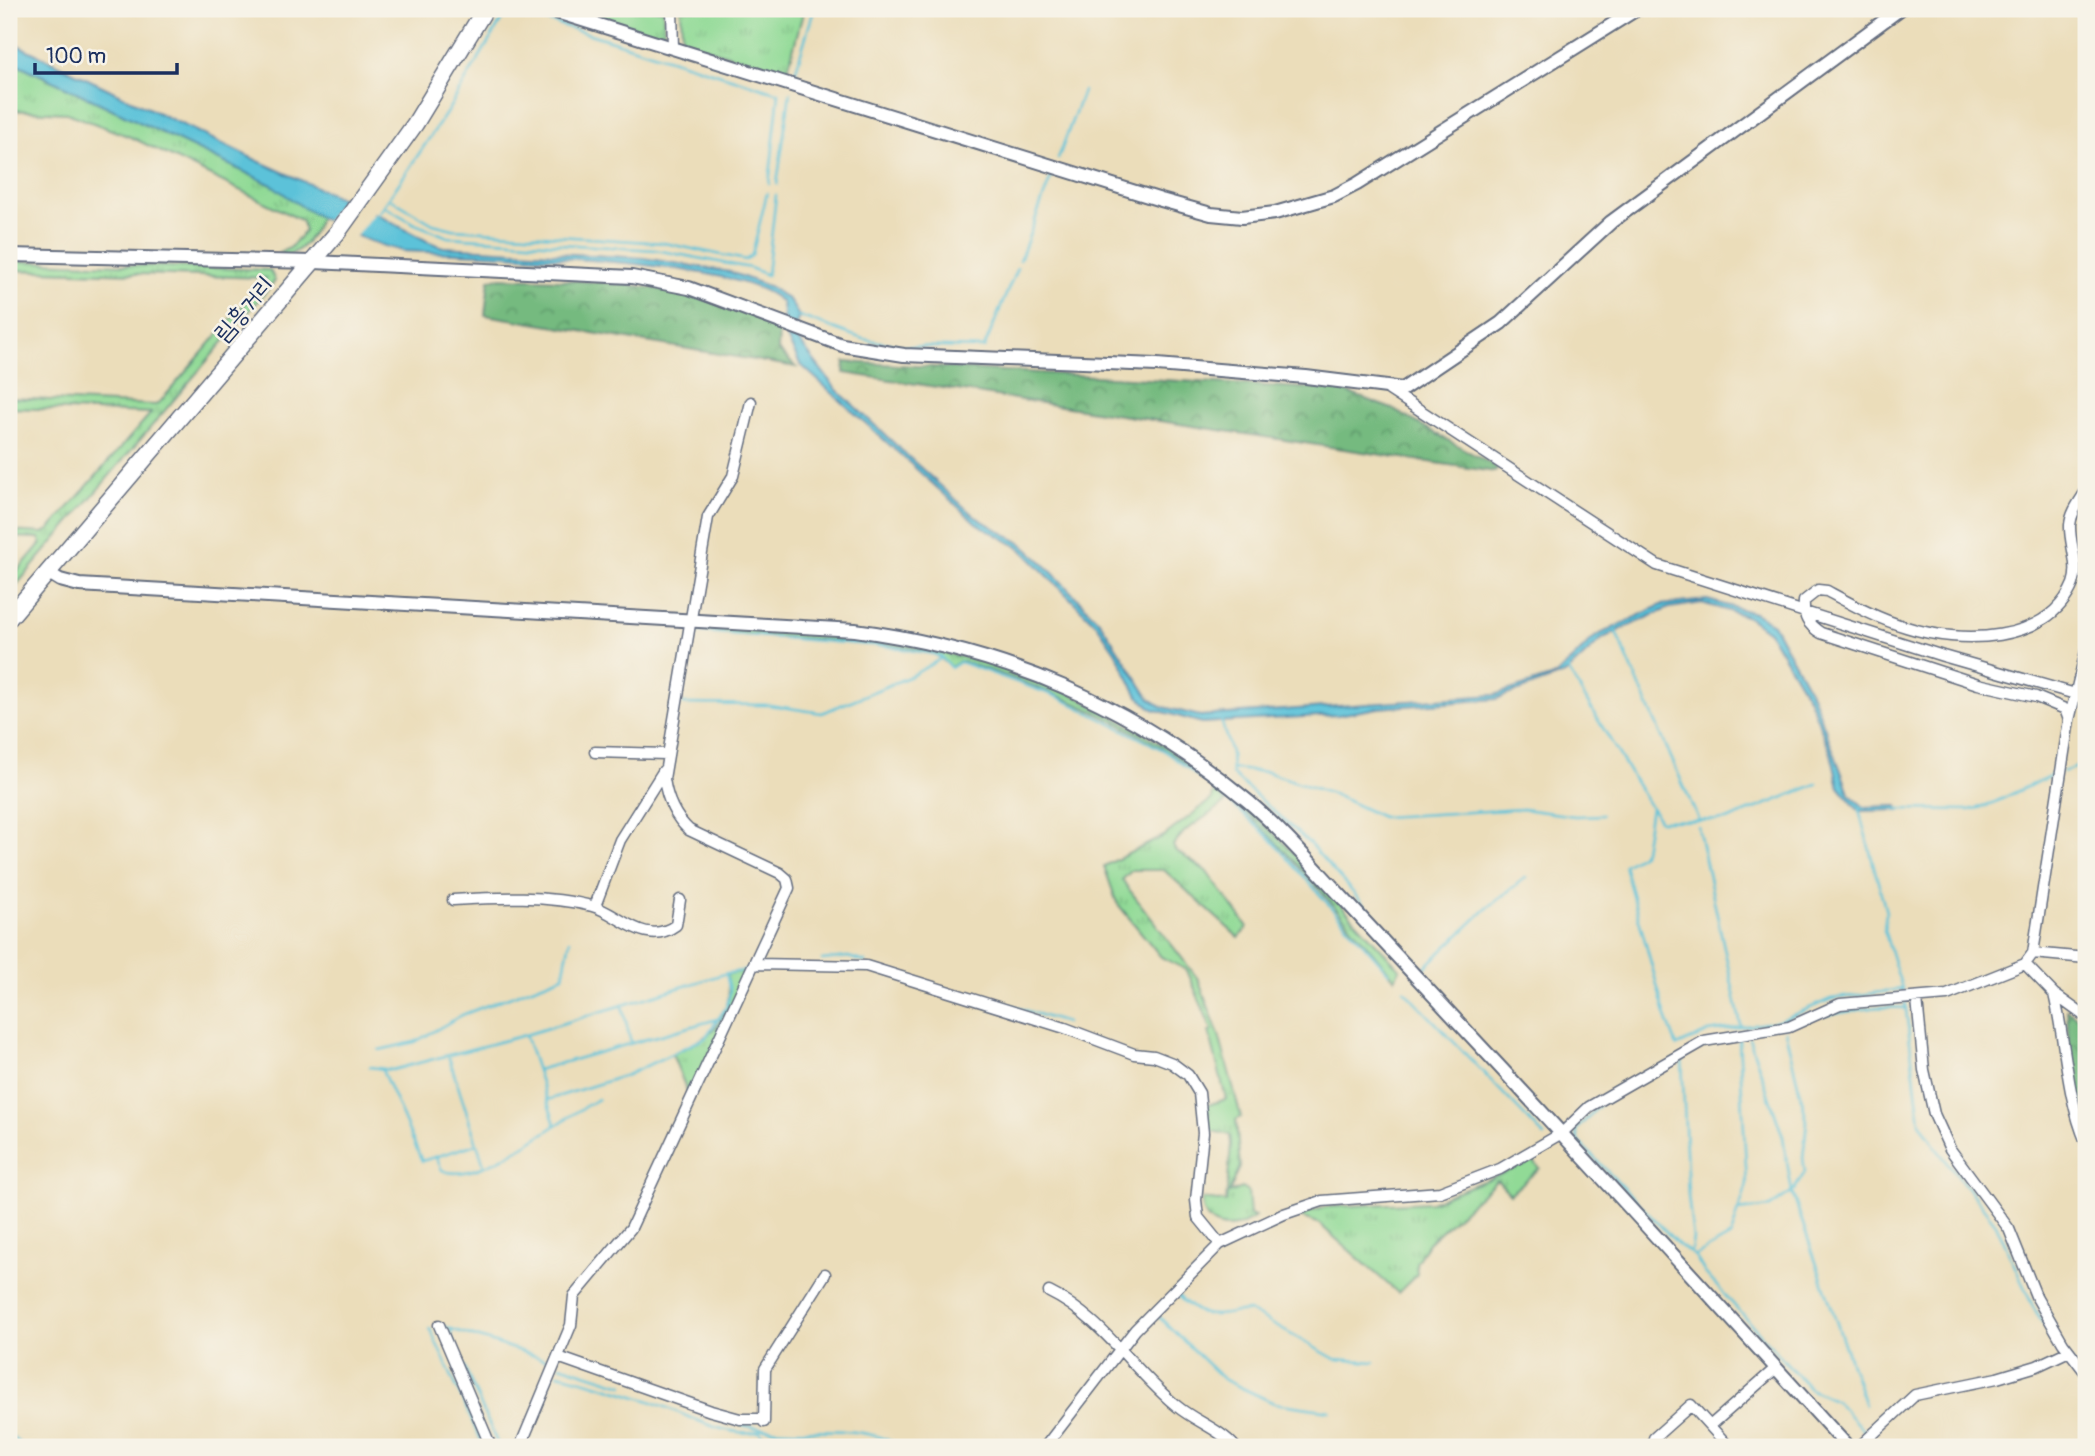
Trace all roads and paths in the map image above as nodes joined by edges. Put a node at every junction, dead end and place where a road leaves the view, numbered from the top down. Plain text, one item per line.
1 (485, 9) edge
2 (547, 9) edge
3 (672, 9) edge
4 (1637, 9) edge
5 (1900, 9) edge
6 (673, 48) junction
7 (9, 255) edge
8 (314, 262) junction
9 (1389, 390) junction
10 (751, 402) dead end
11 (2086, 491) edge
12 (47, 572) junction
13 (1803, 611) junction
14 (9, 618) edge
15 (690, 619) junction
16 (2086, 651) edge
17 (2082, 695) edge
18 (2069, 720) junction
19 (595, 752) dead end
20 (666, 754) junction
21 (664, 769) junction
22 (453, 900) dead end
23 (680, 900) dead end
24 (595, 906) junction
25 (2033, 953) junction
26 (2086, 958) edge
27 (756, 964) junction
28 (2025, 964) junction
29 (2054, 994) junction
30 (1909, 999) junction
31 (2086, 1017) edge
32 (1562, 1133) junction
33 (2086, 1142) edge
34 (1220, 1244) junction
35 (825, 1274) dead end
36 (1049, 1293) dead end
37 (439, 1325) dead end
38 (1120, 1349) junction
39 (2066, 1353) junction
40 (558, 1357) junction
41 (1776, 1368) junction
42 (2086, 1373) edge
43 (1710, 1426) junction
44 (491, 1447) edge
45 (520, 1447) edge
46 (1045, 1447) edge
47 (1235, 1447) edge
48 (1662, 1447) edge
49 (1729, 1447) edge
50 (1848, 1447) edge
51 (1859, 1447) edge

1 - 8 main road, 림흥거리
2 - 6 street
3 - 6 street
4 - 6 street
5 - 9 street
7 - 8 street
8 - 9 street
8 - 12 main road, 림흥거리
9 - 13 street
10 - 15 street
11 - 13 street
12 - 14 main road, 림흥거리
12 - 15 street
13 - 17 street
13 - 18 street
15 - 20 street
15 - 32 street
16 - 17 street
17 - 18 street
18 - 25 street
19 - 20 street
20 - 21 street
21 - 24 street
21 - 27 street
22 - 24 street
23 - 24 street
25 - 26 street
25 - 28 street
27 - 34 street
27 - 40 street
28 - 29 street
28 - 30 street
29 - 31 street
29 - 33 street
30 - 32 street
30 - 39 street
32 - 34 street
32 - 41 street
34 - 38 street
35 - 40 street
36 - 38 street
37 - 44 street
38 - 46 street
38 - 47 street
39 - 42 street
39 - 51 street
40 - 45 street
41 - 43 street
41 - 50 street
43 - 48 street
43 - 49 street

